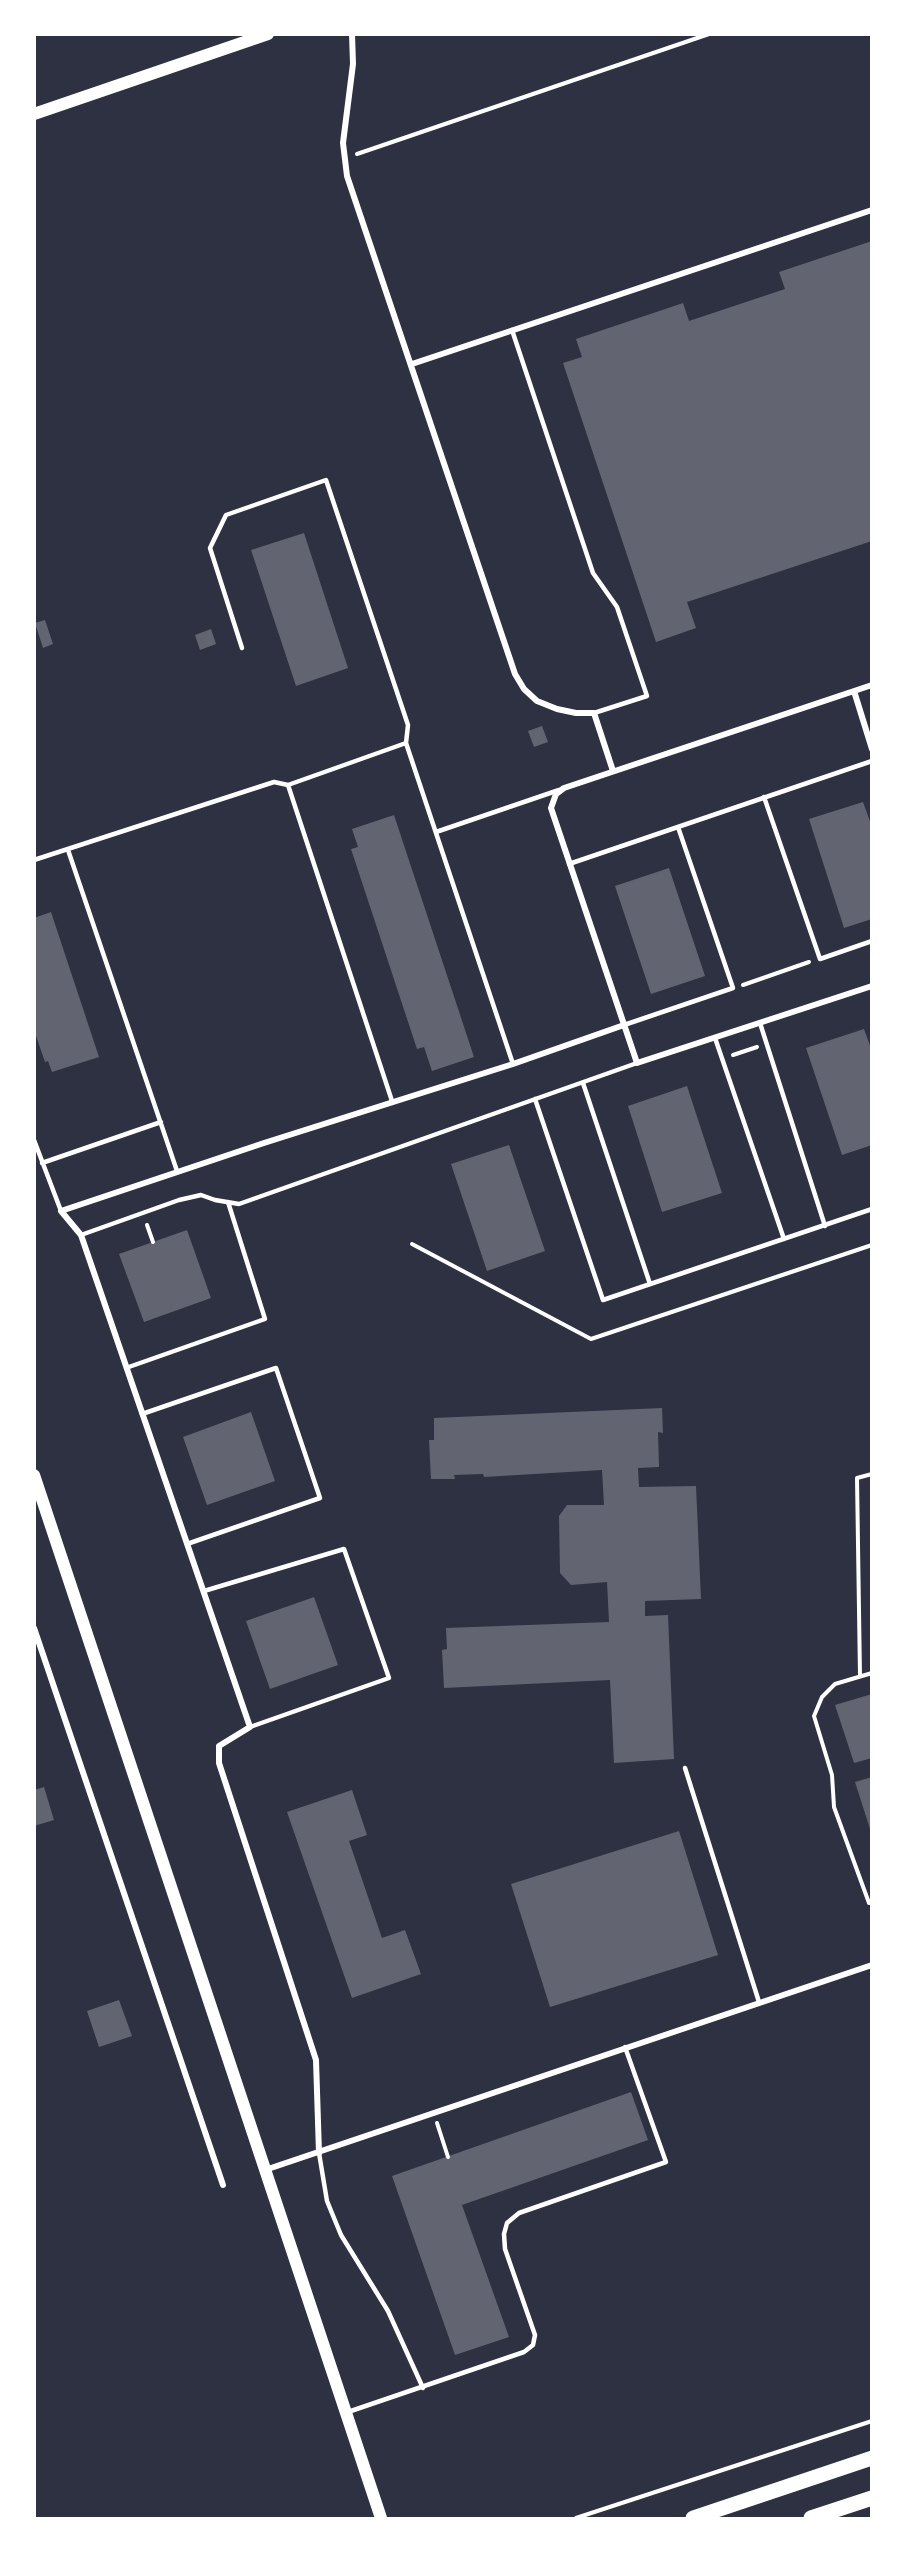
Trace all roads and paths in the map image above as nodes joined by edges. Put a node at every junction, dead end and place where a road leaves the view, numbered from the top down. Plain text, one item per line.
1 (268, 34) edge
2 (352, 34) edge
3 (709, 34) edge
4 (34, 114) edge
5 (343, 159) junction
6 (872, 210) edge
7 (512, 330) junction
8 (412, 364) junction
9 (242, 648) dead end
10 (872, 685) edge
11 (854, 691) junction
12 (594, 713) junction
13 (406, 743) junction
14 (872, 749) edge
15 (872, 761) edge
16 (613, 771) junction
17 (288, 784) junction
18 (564, 789) junction
19 (764, 798) junction
20 (678, 827) junction
21 (436, 832) junction
22 (68, 850) junction
23 (34, 860) edge
24 (569, 864) junction
25 (872, 941) edge
26 (820, 959) junction
27 (872, 986) edge
28 (733, 988) junction
29 (760, 1023) junction
30 (624, 1025) junction
31 (716, 1038) junction
32 (758, 1046) dead end
33 (729, 1056) dead end
34 (637, 1063) junction
35 (513, 1064) junction
36 (584, 1083) junction
37 (535, 1099) junction
38 (392, 1101) junction
39 (161, 1122) junction
40 (34, 1140) edge
41 (42, 1163) junction
42 (177, 1172) junction
43 (228, 1202) junction
44 (872, 1209) edge
45 (61, 1211) junction
46 (147, 1225) dead end
47 (825, 1226) junction
48 (81, 1235) junction
49 (784, 1239) junction
50 (153, 1242) dead end
51 (650, 1284) junction
52 (126, 1368) junction
53 (142, 1414) junction
54 (872, 1474) edge
55 (34, 1475) edge
56 (187, 1544) junction
57 (204, 1591) junction
58 (34, 1628) edge
59 (872, 1672) edge
60 (860, 1676) junction
61 (250, 1727) junction
62 (685, 1768) dead end
63 (872, 1902) edge
64 (872, 1965) edge
65 (759, 2002) junction
66 (626, 2047) junction
67 (434, 2113) junction
68 (319, 2152) junction
69 (448, 2157) dead end
70 (265, 2170) junction
71 (223, 2185) dead end
72 (423, 2388) junction
73 (346, 2413) junction
74 (872, 2421) edge
75 (872, 2458) edge
76 (872, 2498) edge
77 (381, 2518) edge
78 (576, 2518) edge
79 (693, 2518) edge
80 (811, 2518) edge

1 - 4 main road
2 - 5 street
3 - 5 path
5 - 8 street
6 - 7 street
7 - 8 street
7 - 12 lane
8 - 12 street
9 - 13 lane
10 - 11 street
11 - 14 street
11 - 16 street
12 - 16 street
13 - 17 lane
13 - 21 lane
15 - 19 lane
16 - 18 street
17 - 22 lane
17 - 38 lane
18 - 21 lane
18 - 24 street
19 - 20 lane
19 - 26 lane
20 - 24 lane
20 - 28 lane
21 - 35 lane
22 - 23 lane
22 - 39 lane
24 - 30 street
25 - 26 lane
26 - 28 path
27 - 29 street
28 - 30 lane
29 - 31 street
29 - 47 lane
30 - 34 street
30 - 35 street
31 - 34 street
31 - 49 lane
32 - 33 path
34 - 36 lane
35 - 38 street
36 - 37 lane
36 - 51 lane
37 - 43 lane
37 - 51 lane
38 - 42 street
39 - 41 lane
39 - 42 lane
40 - 41 lane
41 - 45 lane
42 - 45 street
43 - 48 lane
43 - 52 lane
44 - 47 lane
45 - 48 street
46 - 50 path
47 - 49 lane
48 - 52 street
49 - 51 lane
52 - 53 street
53 - 56 street
53 - 56 lane
54 - 60 path
55 - 70 main road
56 - 57 street
57 - 61 street
57 - 61 lane
58 - 71 street
59 - 60 path
60 - 63 path
61 - 68 street
62 - 65 lane
64 - 65 street
65 - 66 street
66 - 67 street
66 - 72 lane
67 - 68 street
67 - 69 path
68 - 70 street
68 - 72 lane
70 - 73 main road
72 - 73 lane
73 - 77 main road
74 - 78 path
75 - 79 main road
76 - 80 main road

